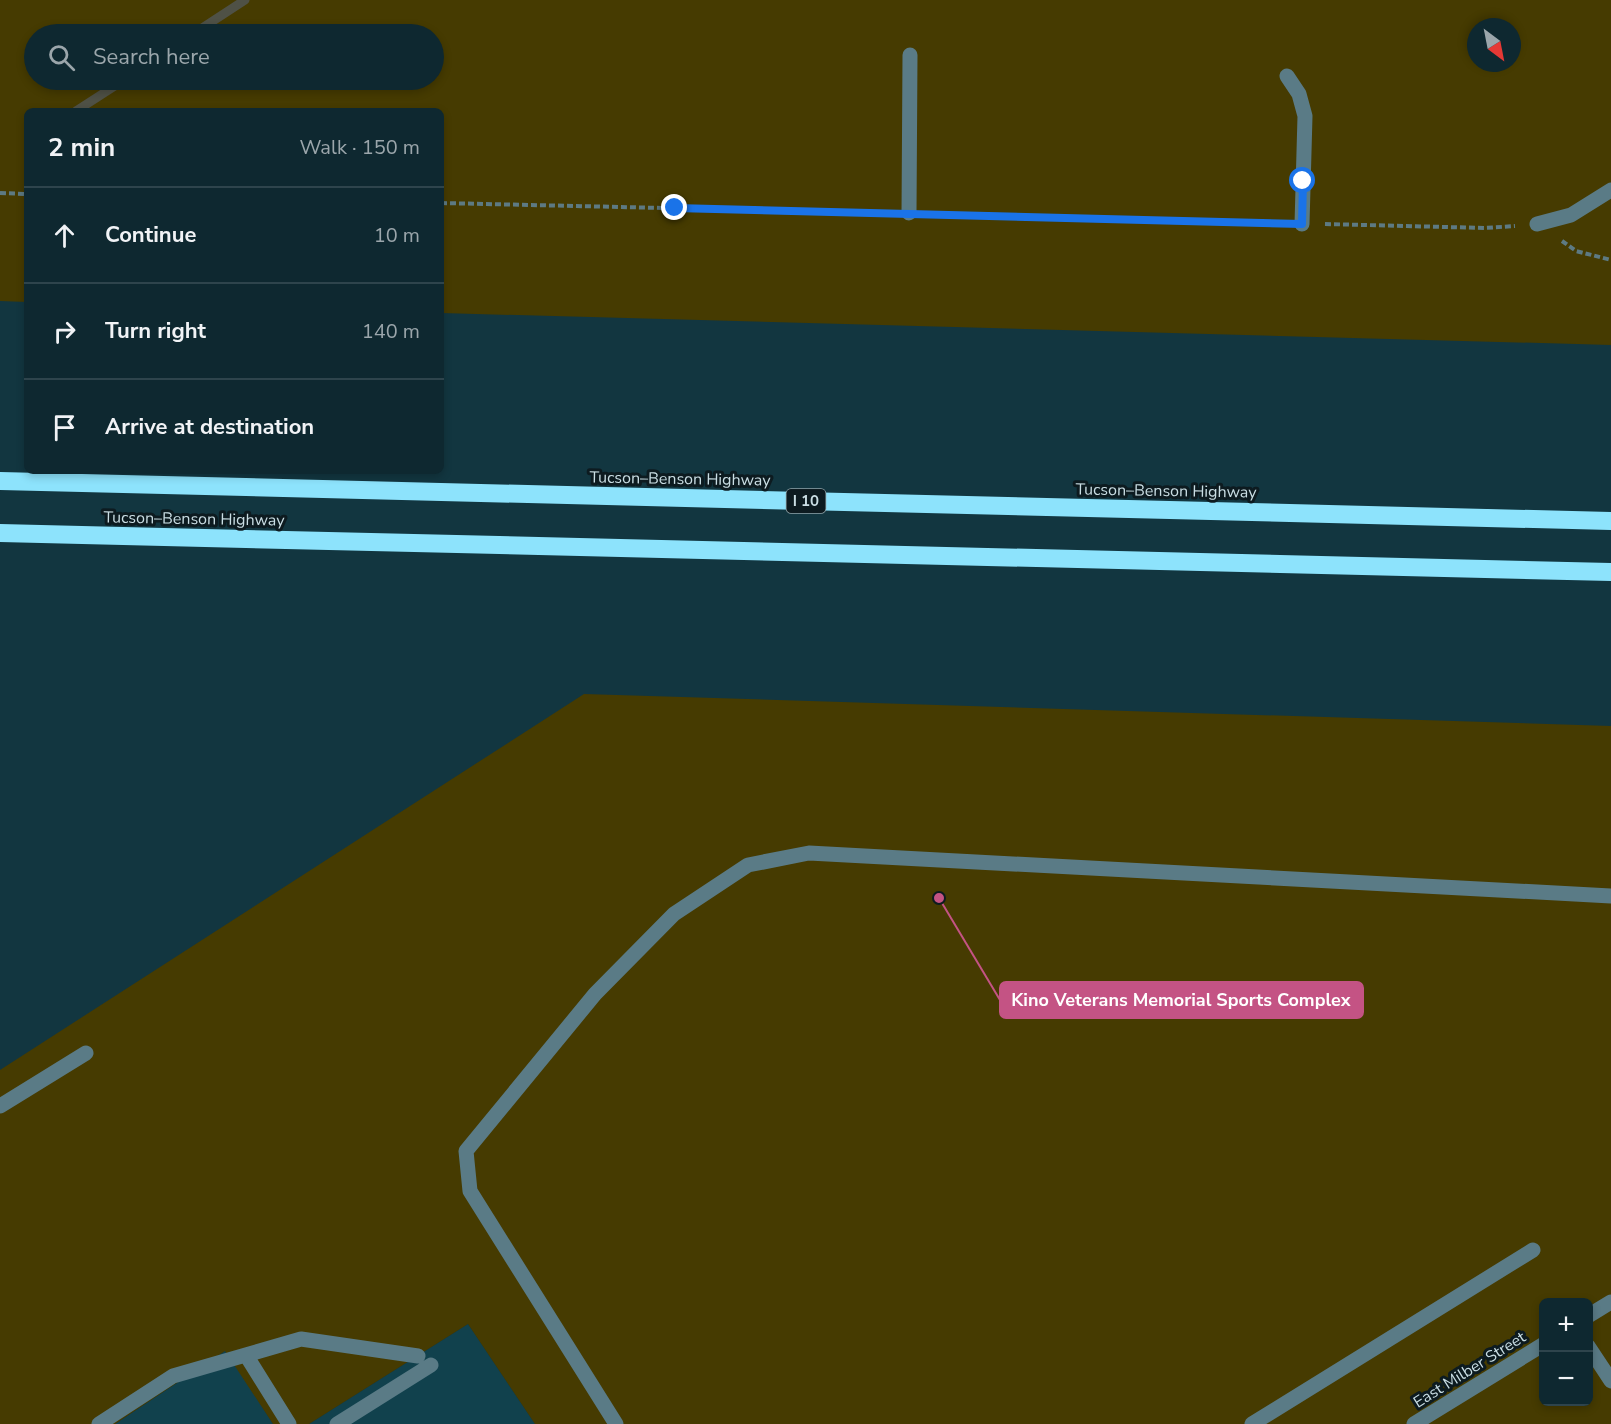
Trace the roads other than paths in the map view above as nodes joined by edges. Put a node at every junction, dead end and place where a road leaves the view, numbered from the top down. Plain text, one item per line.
1 (910, 55) dead end
2 (1287, 76) dead end
3 (1611, 190) edge
4 (909, 213) road end
5 (1302, 224) road end
6 (1538, 224) road end
7 (0, 481) edge
8 (1611, 521) edge
9 (0, 533) edge
10 (1611, 572) edge
11 (1611, 896) edge
12 (86, 1053) dead end
13 (0, 1106) edge
14 (1533, 1250) dead end
15 (1611, 1302) edge
16 (1593, 1313) edge
17 (1539, 1347) edge
18 (1592, 1352) edge
19 (246, 1356) junction
20 (1611, 1381) edge
21 (99, 1424) edge
22 (289, 1424) edge
23 (337, 1424) edge
24 (616, 1424) edge
25 (1252, 1424) edge
26 (1414, 1424) edge

1 - 4 street
2 - 5 street
3 - 6 street
7 - 8 highway, Tucson–Benson Highway / I 10
9 - 10 highway, Tucson–Benson Highway
11 - 24 street
12 - 13 street
14 - 25 street
15 - 16 street
17 - 26 street, East Milber Street
18 - 20 street
19 - 21 street
19 - 22 street
19 - 23 street

